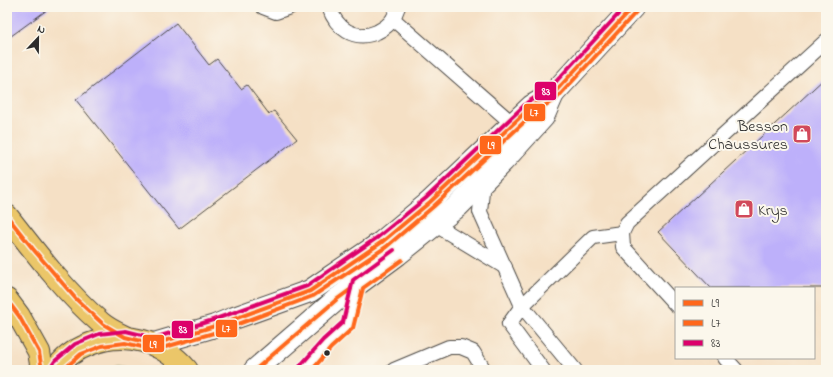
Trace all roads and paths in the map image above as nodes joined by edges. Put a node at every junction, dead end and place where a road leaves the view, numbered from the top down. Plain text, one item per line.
1 (263, 7) edge
2 (290, 7) edge
3 (329, 7) edge
4 (633, 7) edge
5 (395, 13) edge
6 (826, 40) edge
7 (553, 94) junction
8 (513, 124) junction
9 (483, 180) junction
10 (7, 216) edge
11 (434, 224) junction
12 (622, 233) junction
13 (504, 267) junction
14 (358, 284) junction
15 (7, 300) edge
16 (675, 305) edge
17 (522, 306) junction
18 (125, 337) junction
19 (154, 344) junction
20 (726, 359) edge
21 (42, 370) edge
22 (56, 370) edge
23 (187, 370) edge
24 (255, 370) edge
25 (304, 370) edge
26 (394, 370) edge
27 (484, 370) edge
28 (543, 370) edge
29 (575, 370) edge
30 (736, 370) edge

1 - 2 lane
3 - 5 lane
4 - 7 street
5 - 8 lane
6 - 12 lane
7 - 8 street
7 - 9 street
8 - 19 street
9 - 11 street
9 - 13 lane
10 - 18 main road
11 - 13 lane
11 - 14 street
12 - 16 lane
12 - 17 lane
13 - 17 lane
14 - 24 street
14 - 25 lane
15 - 21 main road
17 - 28 lane
17 - 29 lane
18 - 19 main road
18 - 22 main road
19 - 23 main road
20 - 30 lane
26 - 27 lane

